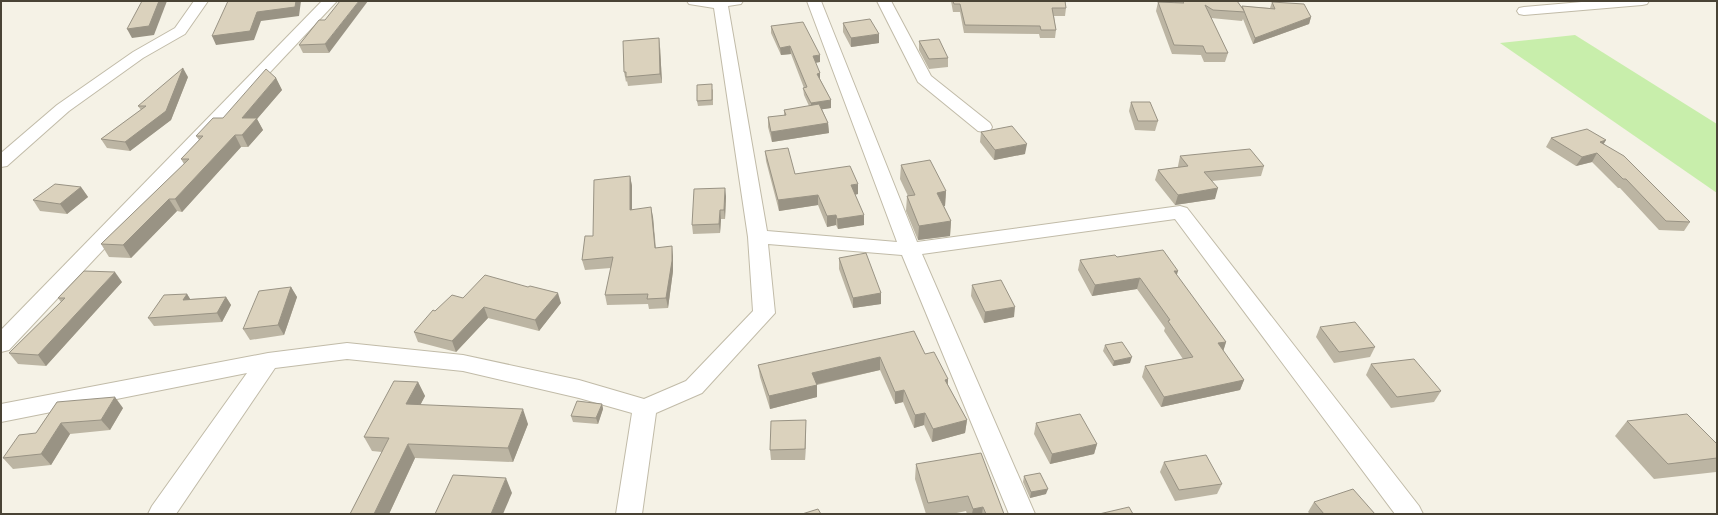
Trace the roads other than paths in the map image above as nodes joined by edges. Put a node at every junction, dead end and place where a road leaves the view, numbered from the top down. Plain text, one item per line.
1 (201, 1) edge
2 (330, 1) edge
3 (694, 1) edge
4 (814, 1) edge
5 (884, 1) edge
6 (1642, 1) edge
7 (725, 2) edge
8 (1524, 11) dead end
9 (984, 127) dead end
10 (1, 162) edge
11 (758, 237) junction
12 (910, 249) junction
13 (1, 344) edge
14 (268, 361) junction
15 (644, 408) junction
16 (1, 413) edge
17 (161, 514) edge
18 (629, 514) edge
19 (1022, 514) edge
20 (1410, 514) edge

1 - 10 street
2 - 13 street
3 - 7 street
4 - 12 street
5 - 9 street
6 - 8 street
7 - 11 street
11 - 12 street
11 - 15 street
12 - 19 street
12 - 20 street
14 - 15 street
14 - 16 street
14 - 17 street
15 - 18 street

